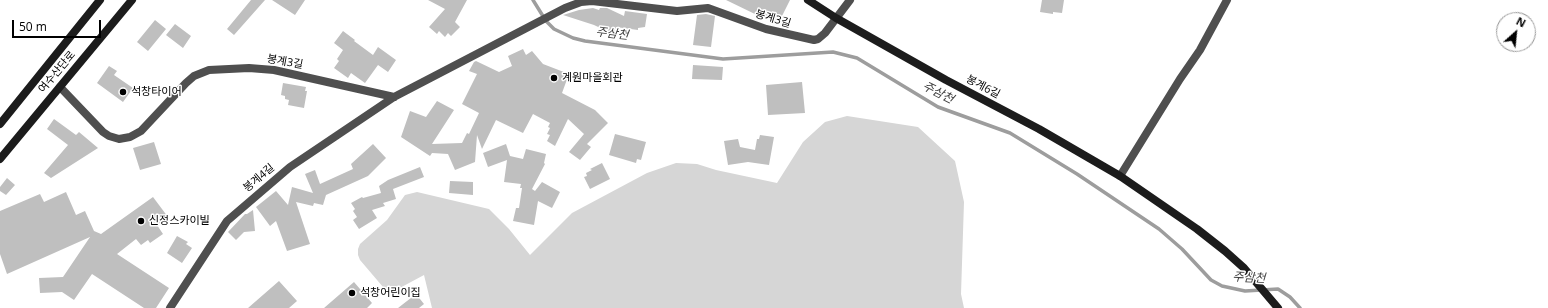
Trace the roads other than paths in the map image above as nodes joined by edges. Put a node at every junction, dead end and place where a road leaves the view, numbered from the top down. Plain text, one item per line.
1 (100, 0) edge
2 (132, 0) edge
3 (808, 0) edge
4 (850, 0) edge
5 (1227, 0) edge
6 (836, 18) junction
7 (60, 87) junction
8 (394, 97) junction
9 (0, 124) edge
10 (0, 159) edge
11 (1120, 176) junction
12 (1277, 307) edge
13 (170, 308) edge

1 - 9 street, 여수산단로
2 - 7 street, 여수산단로
3 - 6 street
4 - 6 street, 봉계3길
5 - 11 street
6 - 8 street, 봉계3길
6 - 11 street, 봉계6길
7 - 8 street, 봉계3길
7 - 10 street, 여수산단로
8 - 13 street, 봉계4길
11 - 12 street, 봉계6길

